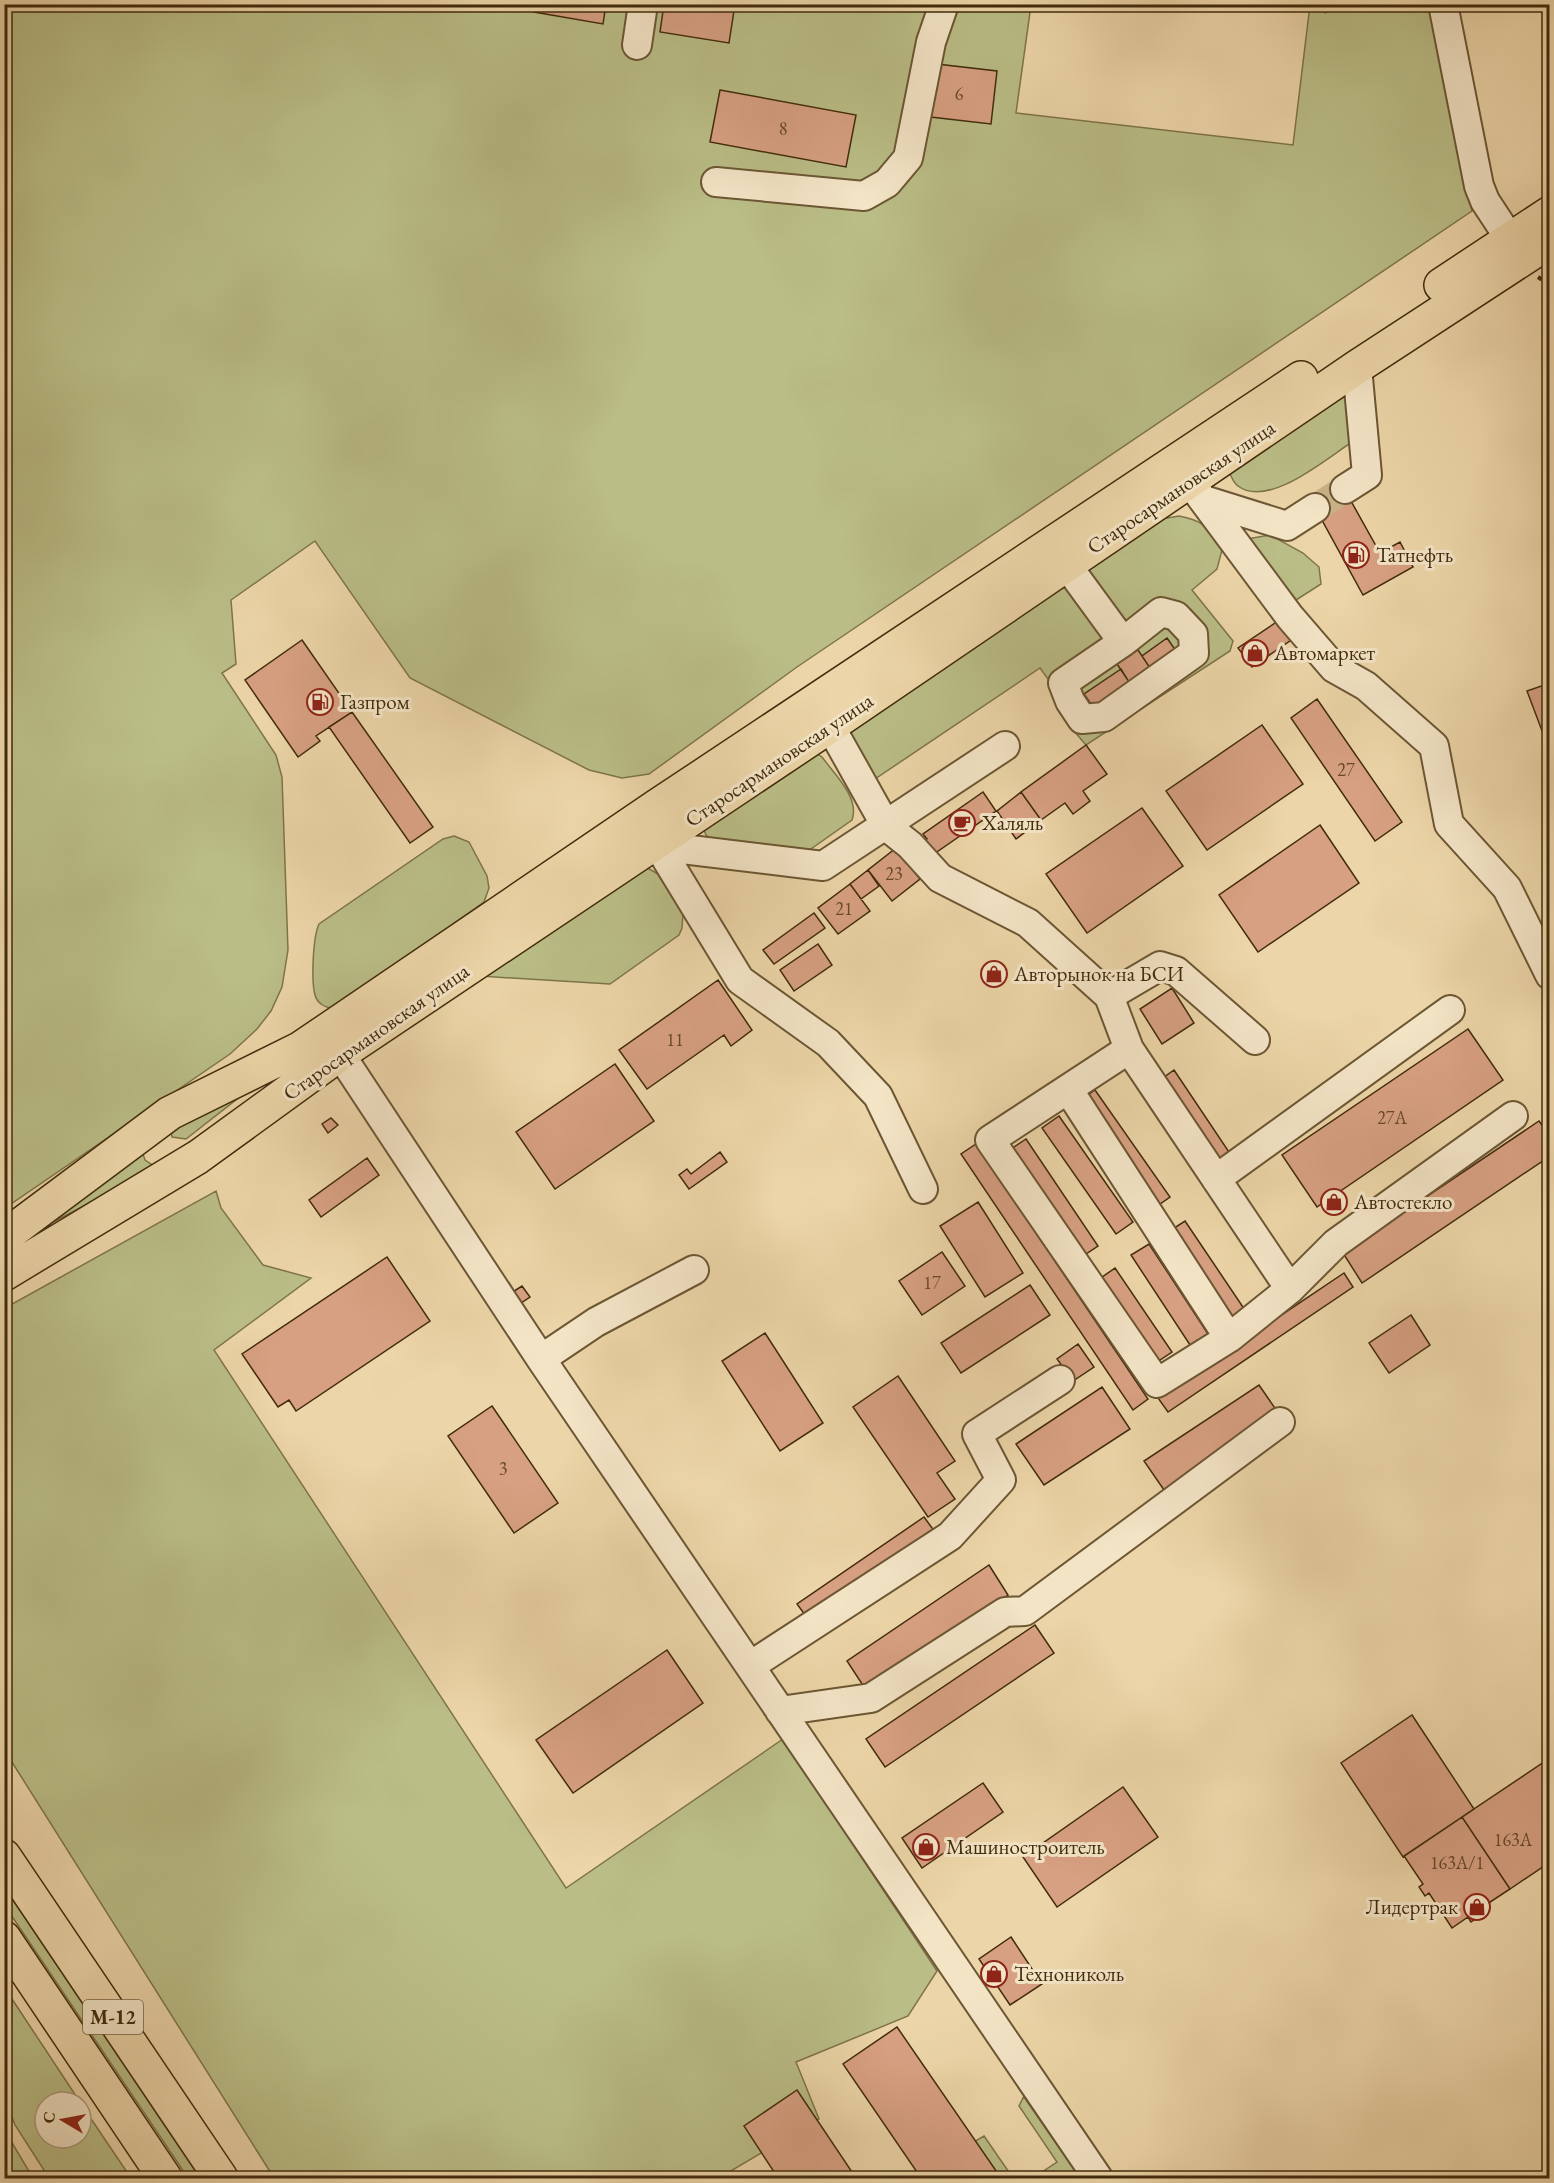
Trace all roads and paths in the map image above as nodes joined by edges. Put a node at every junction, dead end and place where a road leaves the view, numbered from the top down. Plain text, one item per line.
1 (643, 4) edge
2 (944, 4) edge
3 (1443, 4) edge
4 (637, 45) dead end
5 (716, 182) dead end
6 (1550, 213) edge
7 (1510, 239) junction
8 (1550, 241) edge
9 (1357, 367) junction
10 (1345, 489) tunnel mouth
11 (1196, 491) junction
12 (1315, 508) tunnel mouth
13 (1066, 564) junction
14 (1123, 642) dead end
15 (830, 726) junction
16 (1005, 746) dead end
17 (886, 826) junction
18 (656, 842) junction
19 (1550, 975) edge
20 (1109, 996) junction
21 (1450, 1010) dead end
22 (1255, 1040) dead end
23 (1130, 1049) junction
24 (340, 1054) junction
25 (1068, 1089) junction
26 (170, 1113) junction
27 (1513, 1116) dead end
28 (198, 1157) junction
29 (1216, 1179) junction
30 (923, 1189) dead end
31 (4, 1237) edge
32 (694, 1270) dead end
33 (4, 1274) edge
34 (1290, 1289) junction
35 (1229, 1338) junction
36 (540, 1359) junction
37 (1060, 1380) dead end
38 (1280, 1422) dead end
39 (750, 1666) junction
40 (780, 1711) junction
41 (4, 1856) edge
42 (4, 1938) edge
43 (165, 2178) edge
44 (221, 2178) edge
45 (1098, 2178) edge

1 - 4 street
2 - 5 street
3 - 7 street
6 - 7 main road, Старосармановская улица
7 - 26 main road, Старосармановская улица
8 - 9 main road, Старосармановская улица
9 - 10 street
9 - 11 main road, Старосармановская улица
11 - 12 street
11 - 13 main road, Старосармановская улица
11 - 19 street
13 - 14 street
13 - 15 main road, Старосармановская улица
15 - 17 street
15 - 18 main road, Старосармановская улица
16 - 17 street
17 - 18 street
17 - 20 street
18 - 24 main road, Старосармановская улица
18 - 30 street
20 - 22 street
20 - 23 street
21 - 29 street
23 - 25 street
23 - 29 street
24 - 28 main road, Старосармановская улица
24 - 36 street
25 - 35 street
25 - 35 street
26 - 28 main road
26 - 31 main road, Старосармановская улица
27 - 34 street
28 - 33 main road, Старосармановская улица
29 - 34 street
32 - 36 street
34 - 35 street
36 - 39 street
37 - 39 street
38 - 40 street
39 - 40 street
40 - 45 street
41 - 44 main road, М-12
42 - 43 main road, М-12

